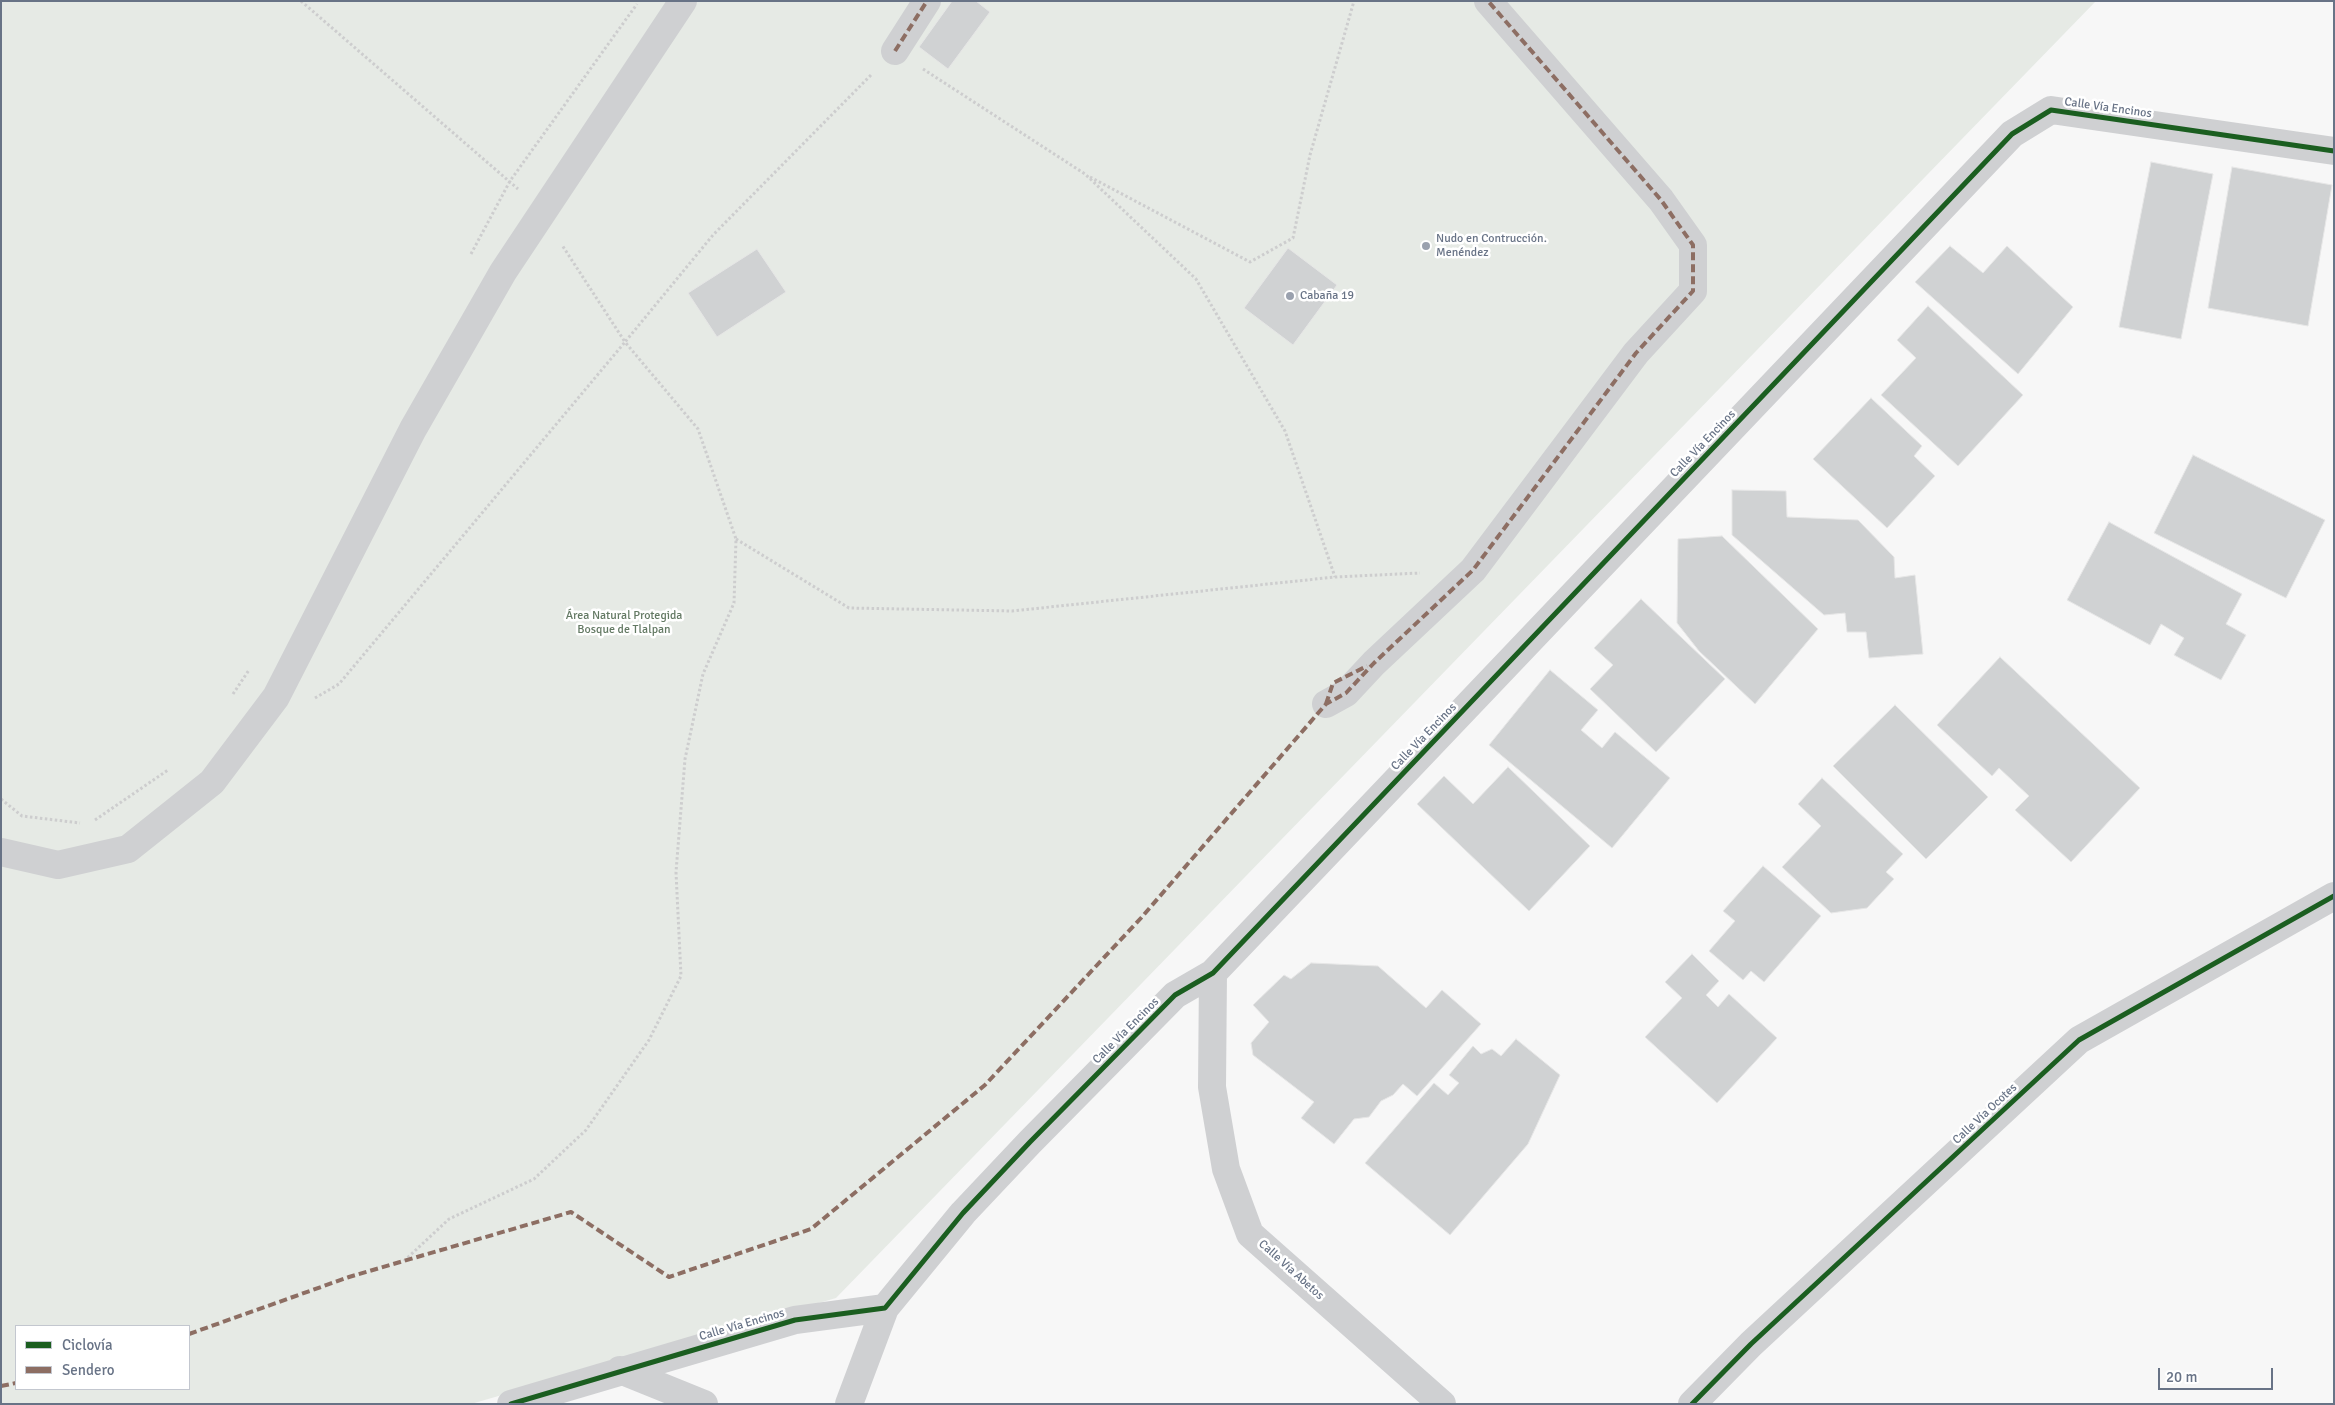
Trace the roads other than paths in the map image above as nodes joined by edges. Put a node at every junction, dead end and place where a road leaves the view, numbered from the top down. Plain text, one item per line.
1 (683, 1) edge
2 (927, 1) edge
3 (1488, 1) edge
4 (895, 51) road end
5 (2334, 151) edge
6 (1374, 662) dead end
7 (1, 852) edge
8 (2334, 896) edge
9 (1213, 973) junction
10 (885, 1308) junction
11 (620, 1370) junction
12 (511, 1404) edge
13 (704, 1404) edge
14 (849, 1404) edge
15 (1442, 1404) edge
16 (1692, 1404) edge

1 - 7 street
2 - 4 street
3 - 6 street
5 - 9 street, Calle Vía Encinos
8 - 16 street, Calle Vía Ocotes
9 - 10 street, Calle Vía Encinos
9 - 15 street, Calle Vía Abetos
10 - 11 street, Calle Vía Encinos
10 - 14 street
11 - 12 street, Calle Vía Encinos
11 - 13 street

